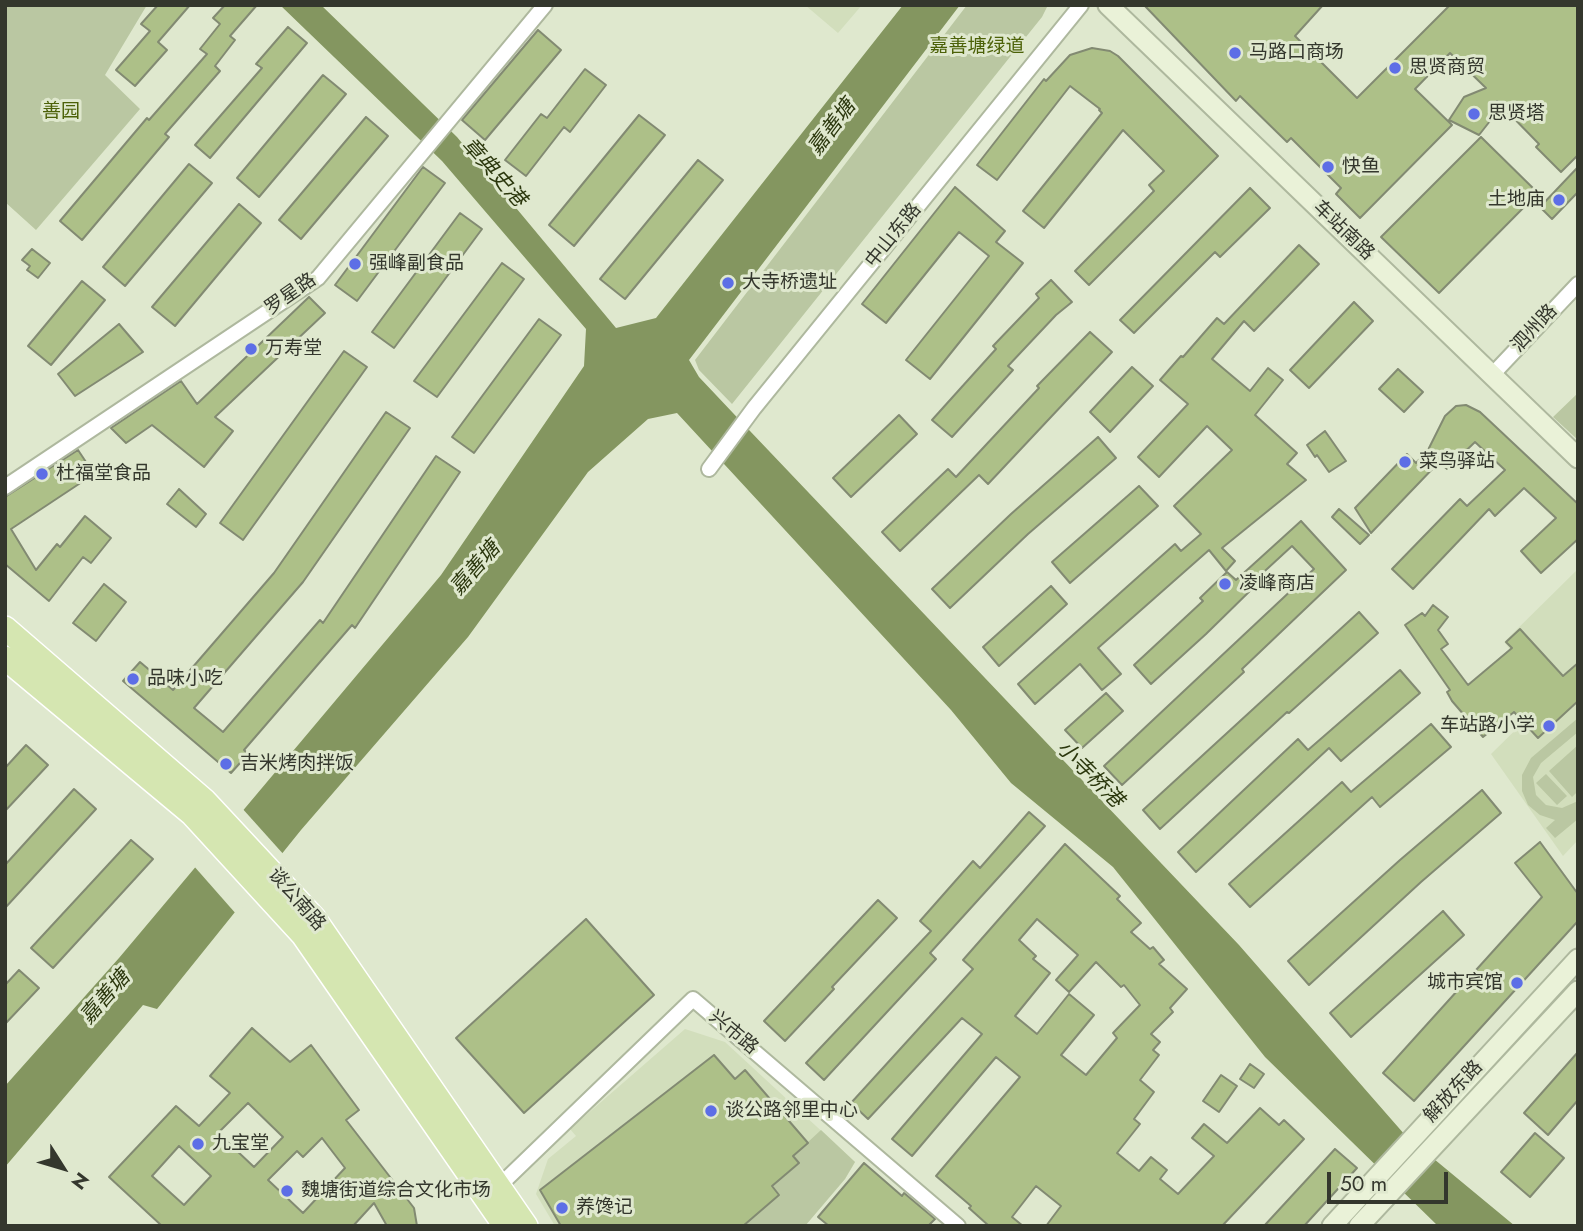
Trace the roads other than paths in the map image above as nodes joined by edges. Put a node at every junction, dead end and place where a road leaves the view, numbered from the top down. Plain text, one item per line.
1 (545, 5) edge
2 (1081, 5) edge
3 (1108, 5) edge
4 (1578, 284) edge
5 (1492, 375) junction
6 (1578, 458) edge
7 (709, 469) dead end
8 (5, 486) edge
9 (5, 628) edge
10 (5, 658) edge
11 (199, 807) junction
12 (1578, 959) edge
13 (1578, 991) edge
14 (493, 1191) junction
15 (505, 1226) edge
16 (526, 1226) edge
17 (958, 1226) edge
18 (1332, 1226) edge
19 (1359, 1226) edge

1 - 8 street, 罗星路
2 - 7 street, 中山东路
3 - 5 main road, 车站南路
4 - 5 street, 泗州路
5 - 6 main road, 车站南路
9 - 11 main road, 谈公南路
10 - 11 main road, 谈公南路
11 - 14 main road, 谈公南路
12 - 18 main road, 解放东路
13 - 19 main road, 解放东路
14 - 15 main road, 谈公南路
14 - 16 main road, 谈公南路
14 - 17 street, 兴市路

